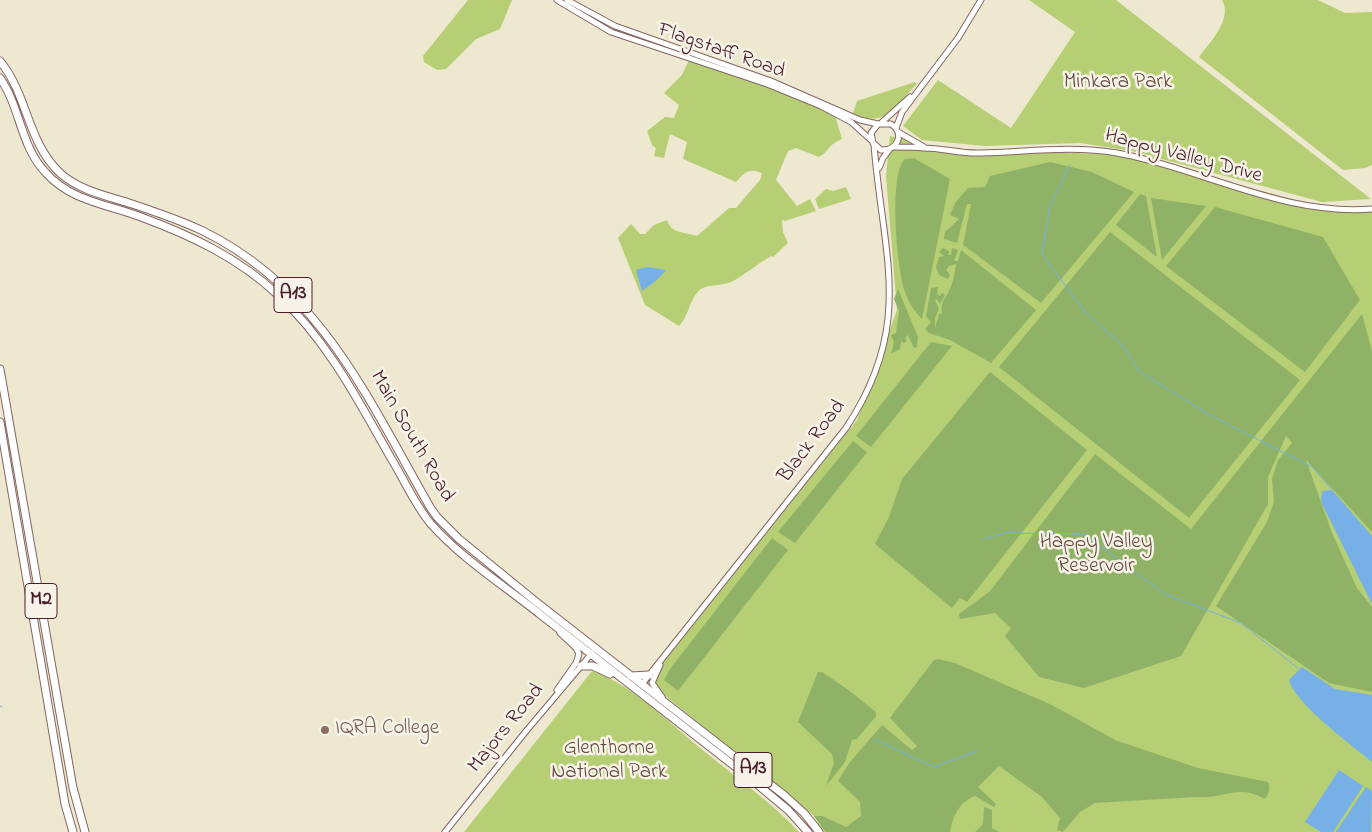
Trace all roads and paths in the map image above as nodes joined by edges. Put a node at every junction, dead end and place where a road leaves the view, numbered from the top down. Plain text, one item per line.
1 (557, 0) edge
2 (567, 0) edge
3 (981, 0) edge
4 (0, 61) edge
5 (0, 78) edge
6 (928, 79) junction
7 (880, 123) junction
8 (897, 130) junction
9 (872, 140) junction
10 (874, 145) junction
11 (892, 148) junction
12 (924, 148) junction
13 (878, 173) junction
14 (1372, 209) edge
15 (337, 346) junction
16 (328, 352) junction
17 (0, 369) edge
18 (0, 422) edge
19 (448, 529) junction
20 (471, 560) junction
21 (555, 626) junction
22 (594, 651) junction
23 (663, 658) junction
24 (581, 666) junction
25 (649, 675) junction
26 (631, 676) junction
27 (628, 683) junction
28 (642, 684) junction
29 (637, 690) junction
30 (550, 701) junction
31 (667, 704) junction
32 (73, 832) edge
33 (85, 832) edge
34 (445, 832) edge
35 (808, 832) edge
36 (821, 832) edge

1 - 9 main road, Flagstaff Road
2 - 7 main road, Flagstaff Road
3 - 6 main road
4 - 15 highway, Main South Road / A13
5 - 16 highway, Main South Road / A13
6 - 7 main road
6 - 8 main road
7 - 8 main road
7 - 9 main road
8 - 11 main road
8 - 12 main road, Happy Valley Drive
9 - 10 main road
10 - 11 main road
10 - 13 main road, Black Road
11 - 12 main road, Happy Valley Drive
11 - 13 main road
12 - 14 main road, Happy Valley Drive
13 - 23 main road, Black Road
15 - 16 highway
15 - 19 highway, Main South Road / A13
16 - 20 highway, Main South Road / A13
17 - 33 highway, M2
18 - 32 highway, M2
19 - 20 highway
19 - 22 highway, Main South Road / A13
20 - 21 highway, Main South Road / A13
21 - 22 highway, Main South Road / A13
21 - 30 main road, A13
22 - 24 main road, Majors Road
22 - 26 highway, Main South Road / A13
22 - 27 highway, Main South Road / A13
23 - 25 main road, Black Road
23 - 31 main road, A13
24 - 27 highway, A13
24 - 30 main road, Majors Road
25 - 26 highway
25 - 28 main road, Black Road
26 - 28 highway, Main South Road / A13
27 - 29 highway, Main South Road / A13
28 - 29 highway
28 - 31 highway, Main South Road / A13
29 - 35 highway, Main South Road / A13
30 - 34 main road, Majors Road
31 - 36 highway, Main South Road / A13

